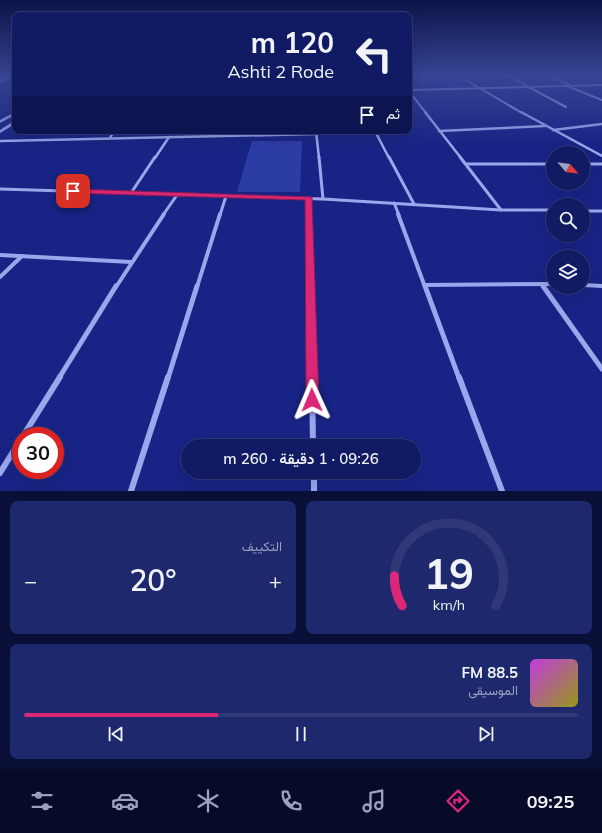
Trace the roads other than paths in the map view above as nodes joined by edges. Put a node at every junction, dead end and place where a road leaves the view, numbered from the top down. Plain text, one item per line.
1 (416, 99) edge
2 (497, 99) edge
3 (552, 99) edge
4 (566, 106) dead end
5 (12, 115) edge
6 (0, 122) edge
7 (12, 124) edge
8 (602, 124) edge
9 (546, 126) junction
10 (553, 130) junction
11 (439, 131) junction
12 (0, 132) edge
13 (112, 134) edge
14 (184, 134) edge
15 (282, 134) edge
16 (316, 134) edge
17 (377, 134) edge
18 (169, 137) junction
19 (182, 137) junction
20 (110, 138) junction
21 (0, 141) edge
22 (602, 156) edge
23 (466, 164) junction
24 (546, 164) edge
25 (590, 164) edge
26 (602, 164) edge
27 (0, 189) edge
28 (131, 193) junction
29 (177, 195) junction
30 (226, 196) junction
31 (309, 198) junction
32 (323, 199) junction
33 (394, 203) junction
34 (414, 204) junction
35 (501, 210) junction
36 (546, 210) edge
37 (590, 211) edge
38 (602, 211) edge
39 (0, 255) edge
40 (22, 256) junction
41 (131, 262) junction
42 (0, 278) edge
43 (542, 284) junction
44 (546, 284) edge
45 (425, 285) junction
46 (590, 285) edge
47 (602, 286) edge
48 (602, 369) edge
49 (29, 427) edge
50 (313, 439) edge
51 (12, 454) edge
52 (0, 473) edge
53 (314, 479) edge
54 (131, 491) edge
55 (314, 491) edge
56 (502, 491) edge

1 - 11 street
2 - 9 street
3 - 4 street
5 - 6 street
7 - 12 street
8 - 10 street
9 - 10 street
9 - 11 street
10 - 22 street
11 - 23 street
13 - 20 street
14 - 19 street
15 - 19 street
16 - 32 street
17 - 34 street
18 - 19 street
18 - 20 street
18 - 28 street
20 - 21 street
23 - 24 street
23 - 35 street
25 - 26 street
27 - 28 street
28 - 29 street
29 - 30 street
29 - 41 street
30 - 31 street
30 - 54 street
31 - 32 street
31 - 50 street
32 - 33 street
33 - 34 street
33 - 45 street
34 - 35 street
35 - 36 street
37 - 38 street
39 - 40 street
40 - 41 street
40 - 42 street
41 - 49 street
43 - 44 street
43 - 45 street
43 - 48 street
45 - 56 street
46 - 47 street
51 - 52 street
53 - 55 street

